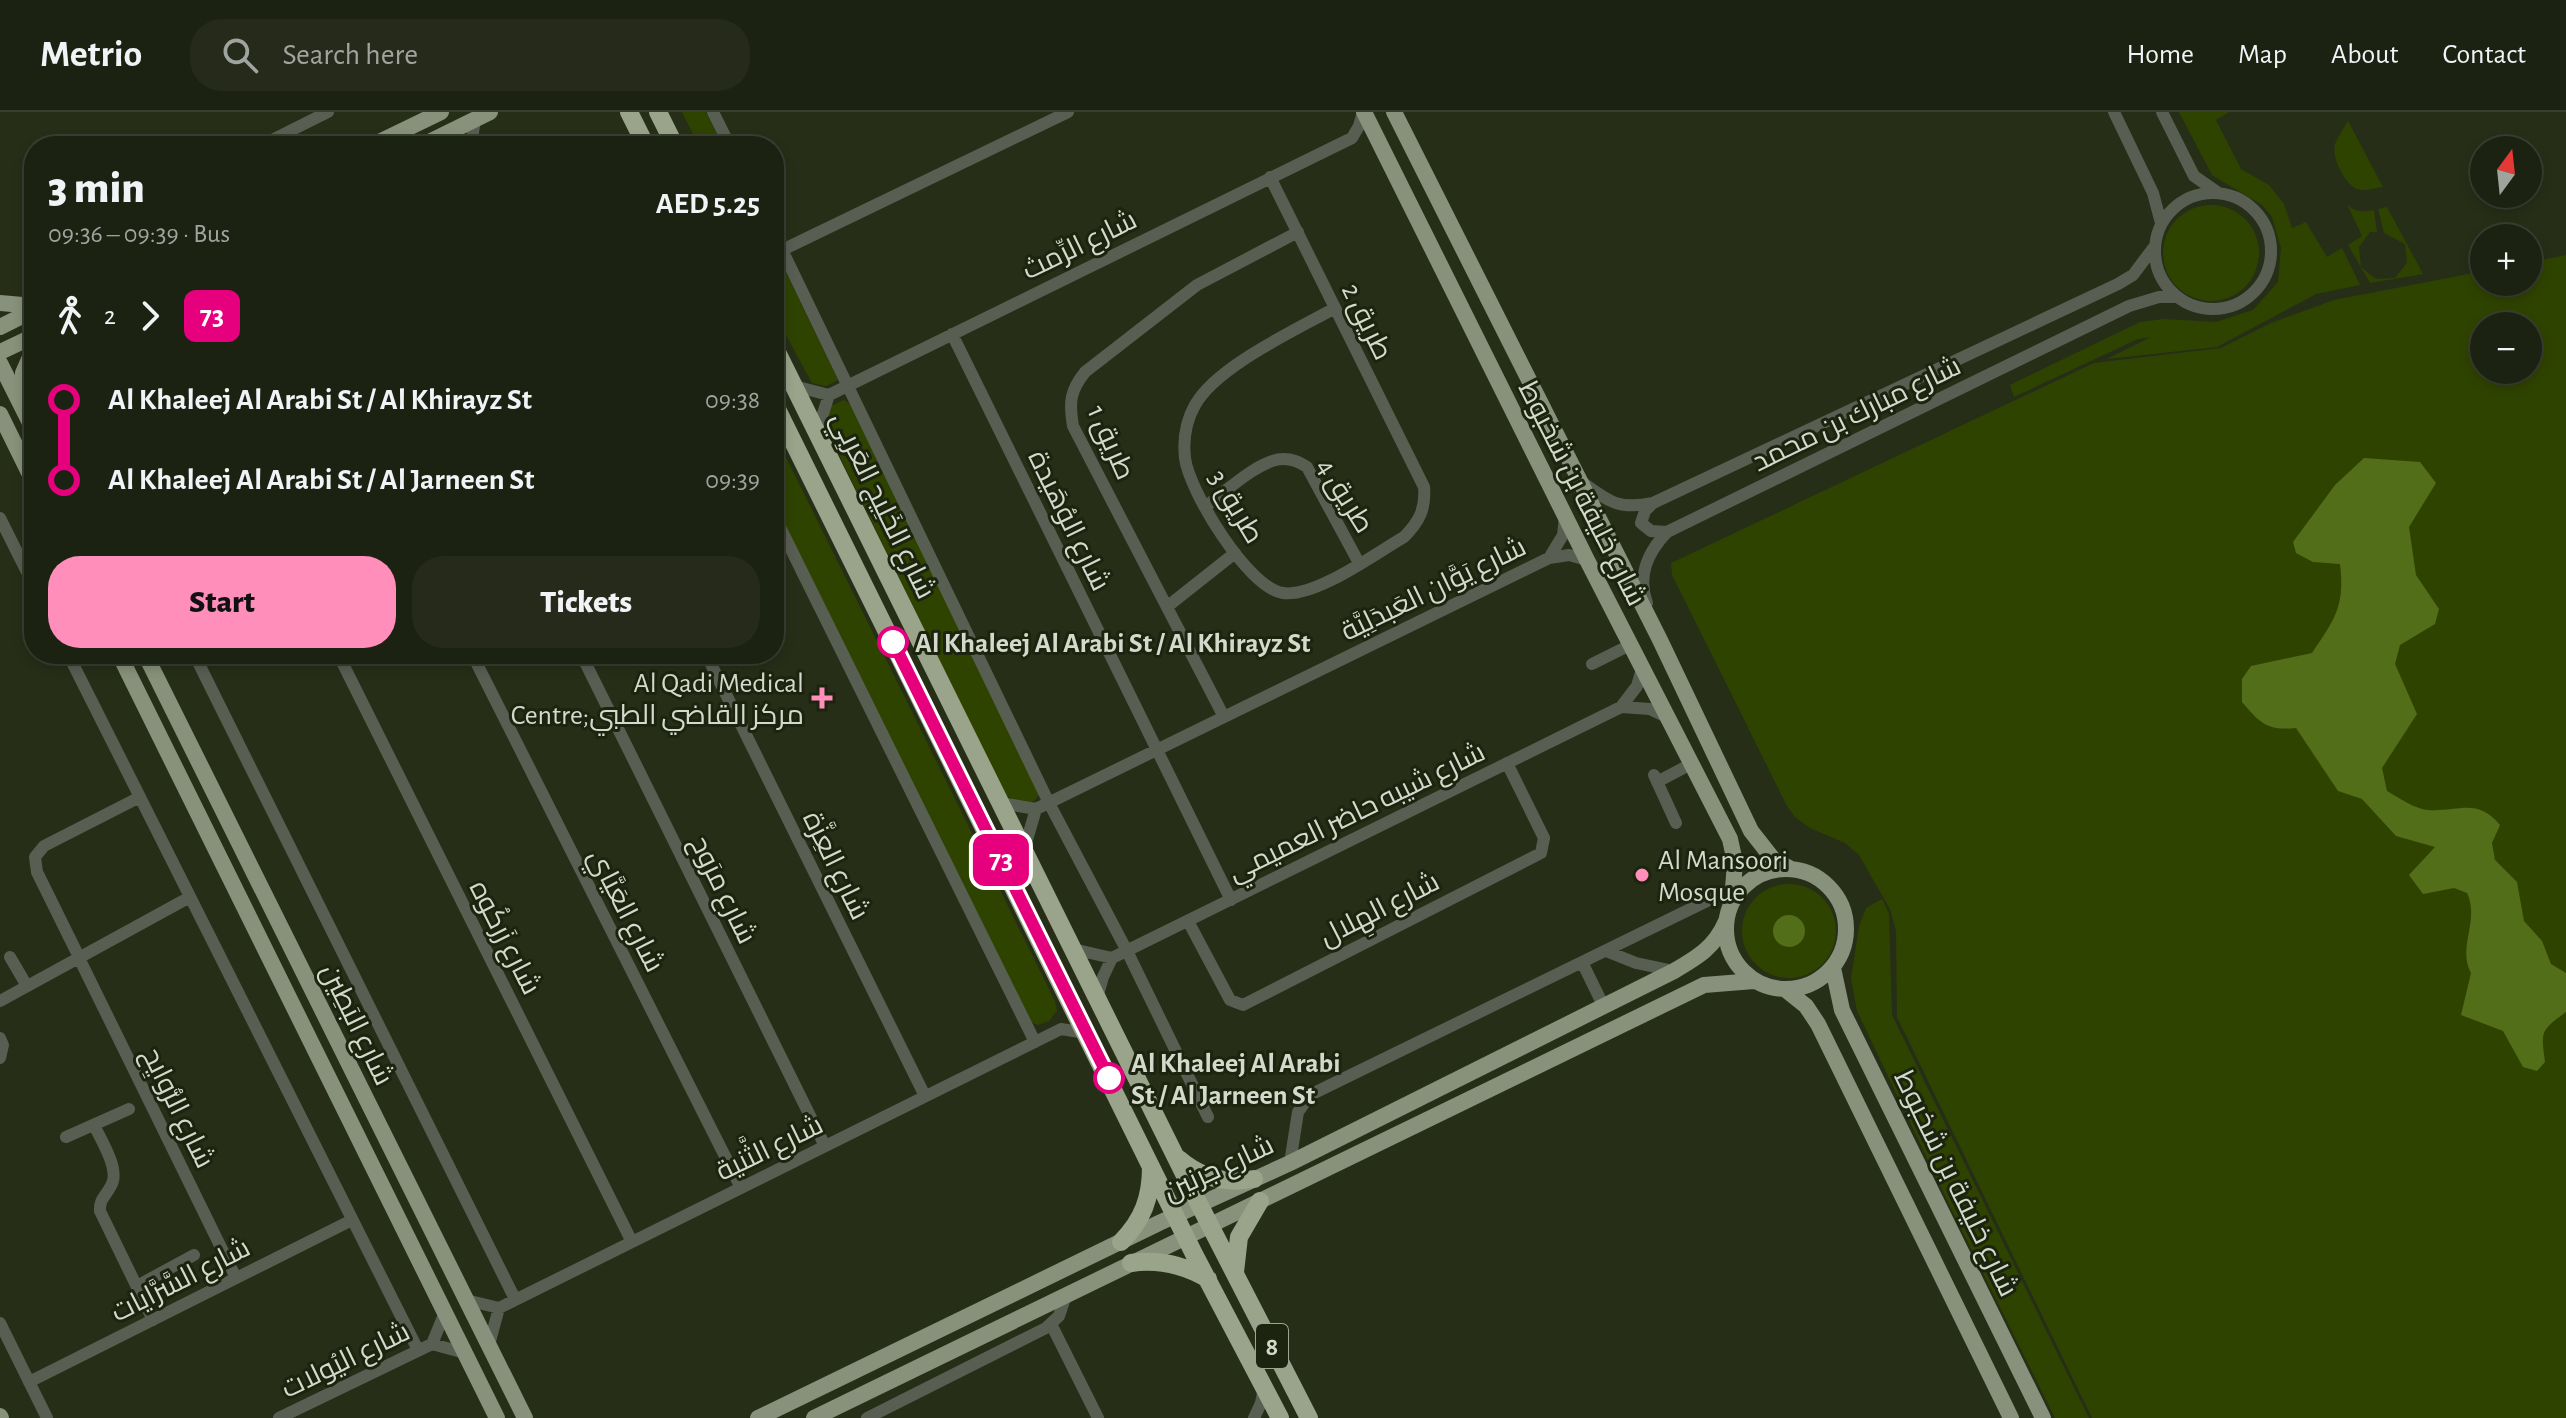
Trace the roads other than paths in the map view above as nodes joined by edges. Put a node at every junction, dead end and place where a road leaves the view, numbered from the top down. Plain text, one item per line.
1 (328, 112) edge
2 (441, 112) edge
3 (629, 112) edge
4 (658, 112) edge
5 (713, 112) edge
6 (1068, 112) edge
7 (1364, 112) edge
8 (1394, 112) edge
9 (2114, 112) edge
10 (2162, 112) edge
11 (482, 116) edge
12 (280, 136) edge
13 (392, 136) edge
14 (441, 136) edge
15 (475, 136) edge
16 (641, 136) edge
17 (670, 136) edge
18 (725, 136) edge
19 (1352, 138) junction
20 (1380, 143) junction
21 (1270, 177) junction
22 (2217, 192) junction
23 (2161, 223) junction
24 (1298, 232) junction
25 (2154, 247) junction
26 (784, 249) edge
27 (784, 263) edge
28 (2176, 297) junction
29 (0, 303) edge
30 (24, 307) edge
31 (1335, 308) junction
32 (24, 314) edge
33 (0, 327) edge
34 (952, 334) junction
35 (24, 341) edge
36 (0, 352) edge
37 (0, 363) edge
38 (784, 366) edge
39 (24, 371) edge
40 (794, 386) junction
41 (848, 386) junction
42 (829, 395) junction
43 (22, 407) junction
44 (24, 411) edge
45 (0, 414) edge
46 (784, 423) edge
47 (817, 432) junction
48 (24, 463) edge
49 (1579, 480) junction
50 (1424, 487) joint
51 (1653, 503) junction
52 (1205, 507) junction
53 (1566, 515) junction
54 (0, 518) edge
55 (1667, 532) junction
56 (784, 535) edge
57 (1235, 553) junction
58 (24, 558) edge
59 (1549, 558) junction
60 (1587, 560) junction
61 (1359, 563) junction
62 (1168, 606) junction
63 (1660, 640) junction
64 (1630, 645) junction
65 (73, 664) edge
66 (124, 664) edge
67 (150, 664) edge
68 (199, 664) edge
69 (343, 664) edge
70 (477, 664) edge
71 (586, 664) edge
72 (711, 664) edge
73 (1592, 664) dead end
74 (1642, 669) junction
75 (1621, 707) junction
76 (1224, 717) junction
77 (1667, 717) junction
78 (1156, 750) junction
79 (1507, 763) junction
80 (1691, 764) junction
81 (140, 797) junction
82 (1001, 803) junction
83 (1049, 803) junction
84 (1036, 809) junction
85 (1676, 823) dead end
86 (1024, 850) junction
87 (1791, 869) junction
88 (190, 897) junction
89 (1713, 898) dead end
90 (1231, 900) junction
91 (1732, 902) junction
92 (1188, 921) junction
93 (1726, 921) junction
94 (1631, 938) junction
95 (1073, 949) junction
96 (1127, 951) junction
97 (1606, 951) junction
98 (77, 954) junction
99 (10, 957) dead end
100 (1112, 958) junction
101 (1582, 962) junction
102 (1636, 963) junction
103 (1833, 968) junction
104 (1674, 971) junction
105 (1754, 981) junction
106 (27, 986) junction
107 (1786, 990) junction
108 (1097, 998) junction
109 (0, 1001) edge
110 (1071, 1002) junction
111 (1603, 1005) junction
112 (1061, 1029) junction
113 (1086, 1033) junction
114 (0, 1038) edge
115 (1035, 1042) junction
116 (0, 1058) edge
117 (925, 1096) junction
118 (129, 1109) dead end
119 (1208, 1117) dead end
120 (94, 1125) junction
121 (66, 1137) dead end
122 (825, 1146) junction
123 (1177, 1158) junction
124 (1290, 1163) junction
125 (1151, 1164) junction
126 (1254, 1179) junction
127 (741, 1188) junction
128 (1260, 1201) junction
129 (1199, 1204) junction
130 (1177, 1215) junction
131 (352, 1220) junction
132 (1210, 1225) junction
133 (1186, 1236) junction
134 (632, 1242) junction
135 (1121, 1242) junction
136 (194, 1255) dead end
137 (1131, 1263) junction
138 (1235, 1275) junction
139 (236, 1278) junction
140 (1208, 1279) junction
141 (137, 1286) junction
142 (1066, 1295) junction
143 (515, 1299) junction
144 (466, 1300) junction
145 (499, 1308) junction
146 (445, 1312) junction
147 (153, 1320) junction
148 (0, 1323) edge
149 (1051, 1324) junction
150 (432, 1344) junction
151 (489, 1345) junction
152 (418, 1350) junction
153 (465, 1353) junction
154 (29, 1382) junction
155 (1264, 1385) junction
156 (47, 1418) edge
157 (279, 1418) edge
158 (497, 1418) edge
159 (525, 1418) edge
160 (758, 1418) edge
161 (814, 1418) edge
162 (867, 1418) edge
163 (1098, 1418) edge
164 (1254, 1418) edge
165 (1280, 1418) edge
166 (1309, 1418) edge
167 (2011, 1418) edge
168 (2043, 1418) edge

1 - 12 street
2 - 13 main road
3 - 16 highway
4 - 17 highway
5 - 18 street
6 - 26 street
7 - 19 street
7 - 20 main road, شارع خليفة بن شخبوط
8 - 49 main road, شارع خليفة بن شخبوط
9 - 23 street
10 - 22 street
11 - 14 main road
11 - 15 street
19 - 20 street
19 - 21 street, شارع الرِّمث
20 - 53 main road, شارع خليفة بن شخبوط
21 - 24 street, طريق 2
21 - 34 street, شارع الرِّمث
22 - 23 street
22 - 28 street
23 - 25 street
24 - 31 street, طريق 2
24 - 62 street, طريق 1
25 - 28 street
25 - 51 street, شارع مبارك بن محمد
27 - 41 street
28 - 55 street, شارع مبارك بن محمد
29 - 30 main road
31 - 50 street, طريق 2
31 - 52 street, طريق 3
32 - 33 main road
34 - 41 street, شارع الرِّمث
34 - 78 street, شارع الوُهَيدة
35 - 36 main road
37 - 43 main road
38 - 40 highway, شارع الخَلِيج العَربِي / 8
39 - 43 main road
40 - 42 street
40 - 47 highway, شارع الخَلِيج العَربِي / 8
41 - 42 street, شارع الرِّمث
41 - 83 street
42 - 47 street
43 - 44 main road
45 - 48 main road
46 - 110 highway, شارع الخَلِيج العَربِي / 8
47 - 82 highway, شارع الخَلِيج العَربِي / 8
49 - 51 street, شارع مبارك بن محمد
49 - 63 main road, شارع خليفة بن شخبوط
50 - 61 street, طريق 3
51 - 55 street
52 - 57 street, طريق 3
52 - 61 street, طريق 4
53 - 59 street, شارع يَوَّان العَبدَلِيَّة
53 - 60 main road, شارع خليفة بن شخبوط
54 - 58 street
55 - 63 street
56 - 115 street
57 - 61 street, طريق 3
57 - 62 street
59 - 60 street, شارع يَوَّان العَبدَلِيَّة
59 - 76 street, شارع يَوَّان العَبدَلِيَّة
60 - 64 main road, شارع خليفة بن شخبوط
62 - 76 street, طريق 1
63 - 87 main road, شارع خليفة بن شخبوط
64 - 73 street
64 - 74 main road, شارع خليفة بن شخبوط
65 - 81 street
66 - 146 main road, شارع البَطِين
67 - 144 main road, شارع البَطِين
68 - 143 street, شارع البَطِين
69 - 134 street, شارع زَركُوه
70 - 127 street, شارع العَيَّاي
71 - 122 street, شارع مرَوح
72 - 117 street, شارع العِزَّة
74 - 75 street
74 - 77 main road, شارع خليفة بن شخبوط
75 - 77 street
75 - 79 street, شارع شيبه حاضر العميمي
76 - 78 street, شارع يَوَّان العَبدَلِيَّة
77 - 80 main road, شارع خليفة بن شخبوط
78 - 83 street, شارع يَوَّان العَبدَلِيَّة
78 - 90 street, شارع الوُهَيدة
79 - 90 street, شارع شيبه حاضر العميمي
79 - 92 street, شارع الهِلال
80 - 85 street
80 - 91 main road, شارع خليفة بن شخبوط
81 - 88 street
81 - 98 street, شارع الرُّوايِح
82 - 84 street
82 - 86 highway, شارع الخَلِيج العَربِي / 8
83 - 84 street, شارع يَوَّان العَبدَلِيَّة
83 - 96 street
84 - 86 street
86 - 95 highway, شارع الخَلِيج العَربِي / 8
87 - 91 main road
87 - 103 main road
88 - 98 street
88 - 131 street
89 - 94 street
90 - 92 street, شارع شيبه حاضر العميمي
91 - 93 main road
92 - 96 street, شارع شيبه حاضر العميمي
93 - 104 main road, شارع جرنين
93 - 105 main road
94 - 97 street
94 - 102 street
95 - 100 street
95 - 108 highway, شارع الخَلِيج العَربِي / 8
96 - 100 street, شارع شيبه حاضر العميمي
96 - 119 street
97 - 101 street
97 - 102 street
98 - 106 street
98 - 139 street, شارع الرُّوايِح
99 - 106 street
100 - 108 street
101 - 111 street
101 - 124 street
102 - 104 street
103 - 107 main road
103 - 168 main road, شارع خليفة بن شخبوط
104 - 111 main road, شارع جرنين
105 - 107 main road
105 - 128 main road, شارع جرنين
106 - 109 street
107 - 167 main road, شارع خليفة بن شخبوط
108 - 123 highway, شارع الخَلِيج العَربِي / 8
110 - 112 street
110 - 113 highway, شارع الخَلِيج العَربِي / 8
111 - 124 main road, شارع جرنين
112 - 113 street
112 - 115 street, شارع الثَّنية
113 - 125 highway, شارع الخَلِيج العَربِي / 8
114 - 116 street
115 - 117 street, شارع الثَّنية
117 - 122 street, شارع الثَّنية
118 - 120 street
120 - 121 street
120 - 141 street
122 - 127 street, شارع الثَّنية
123 - 126 highway
123 - 129 highway, شارع الخَلِيج العَربِي / 8
124 - 126 main road, شارع جرنين
125 - 130 highway, شارع الخَلِيج العَربِي / 8
125 - 135 highway
126 - 129 main road, شارع جرنين
127 - 134 street, شارع الثَّنية
128 - 132 main road, شارع جرنين
128 - 138 highway
129 - 130 main road, شارع جرنين
129 - 132 highway, شارع الخَلِيج العَربِي / 8
130 - 133 highway, شارع الخَلِيج العَربِي / 8
130 - 135 main road, شارع جرنين
131 - 139 street, شارع السَّرَّايات
131 - 152 street
132 - 133 main road, شارع جرنين
132 - 138 highway, شارع الخَلِيج العَربِي / 8
133 - 137 main road, شارع جرنين
133 - 140 highway, شارع الخَلِيج العَربِي / 8
134 - 143 street, شارع الثَّنية
135 - 160 main road, شارع جرنين
136 - 141 street
137 - 140 highway
137 - 142 main road, شارع جرنين
138 - 166 highway, شارع الخَلِيج العَربِي / 8
139 - 147 street, شارع السَّرَّايات
140 - 155 highway, شارع الخَلِيج العَربِي / 8
141 - 147 street
142 - 149 street
142 - 161 main road, شارع جرنين
143 - 145 street, شارع الثَّنية
144 - 145 street
144 - 151 main road, شارع البَطِين
145 - 151 street
146 - 150 street, شارع اليُولات
146 - 153 main road, شارع البَطِين
147 - 154 street, شارع السَّرَّايات
148 - 154 street
149 - 162 street
149 - 163 street
150 - 152 street, شارع اليُولات
150 - 153 street, شارع اليُولات
151 - 159 main road, شارع البَطِين
152 - 157 street, شارع اليُولات
153 - 158 main road, شارع البَطِين
154 - 156 street
155 - 164 street
155 - 165 highway, شارع الخَلِيج العَربِي / 8

